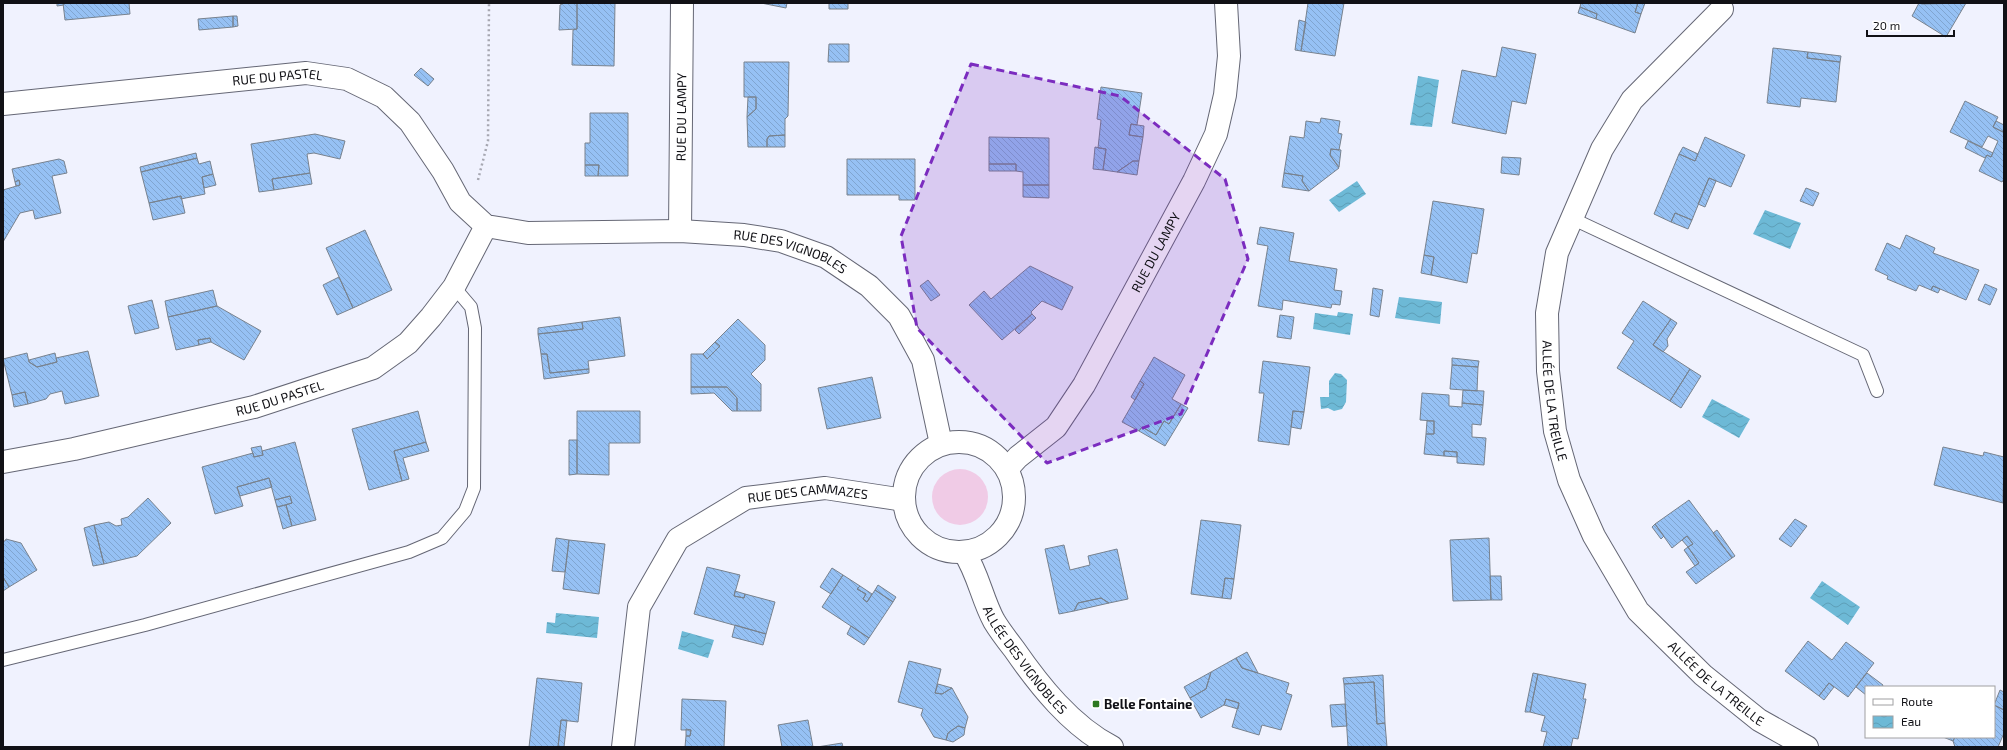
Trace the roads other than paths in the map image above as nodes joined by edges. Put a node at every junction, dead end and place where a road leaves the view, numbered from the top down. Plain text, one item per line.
1 (682, 3) edge
2 (1226, 3) edge
3 (1727, 5) edge
4 (3, 104) edge
5 (1571, 218) junction
6 (486, 226) junction
7 (680, 231) junction
8 (454, 288) junction
9 (1877, 391) dead end
10 (941, 444) junction
11 (3, 462) edge
12 (1007, 469) junction
13 (904, 500) junction
14 (964, 552) junction
15 (3, 660) edge
16 (1105, 746) edge
17 (622, 747) edge
18 (1807, 747) edge

1 - 7 street, RUE DU LAMPY
2 - 12 street, RUE DU LAMPY
3 - 5 street, ALLÉE DE LA TREILLE
4 - 6 street, RUE DU PASTEL
5 - 9 lane
5 - 18 street, ALLÉE DE LA TREILLE
6 - 7 street, RUE DES VIGNOBLES
6 - 8 street, RUE DU PASTEL
7 - 10 street, RUE DES VIGNOBLES
8 - 11 street, RUE DU PASTEL
8 - 15 lane
10 - 12 street
10 - 13 street
12 - 14 street
13 - 14 street
13 - 17 street, RUE DES CAMMAZES
14 - 16 street, ALLÉE DES VIGNOBLES

